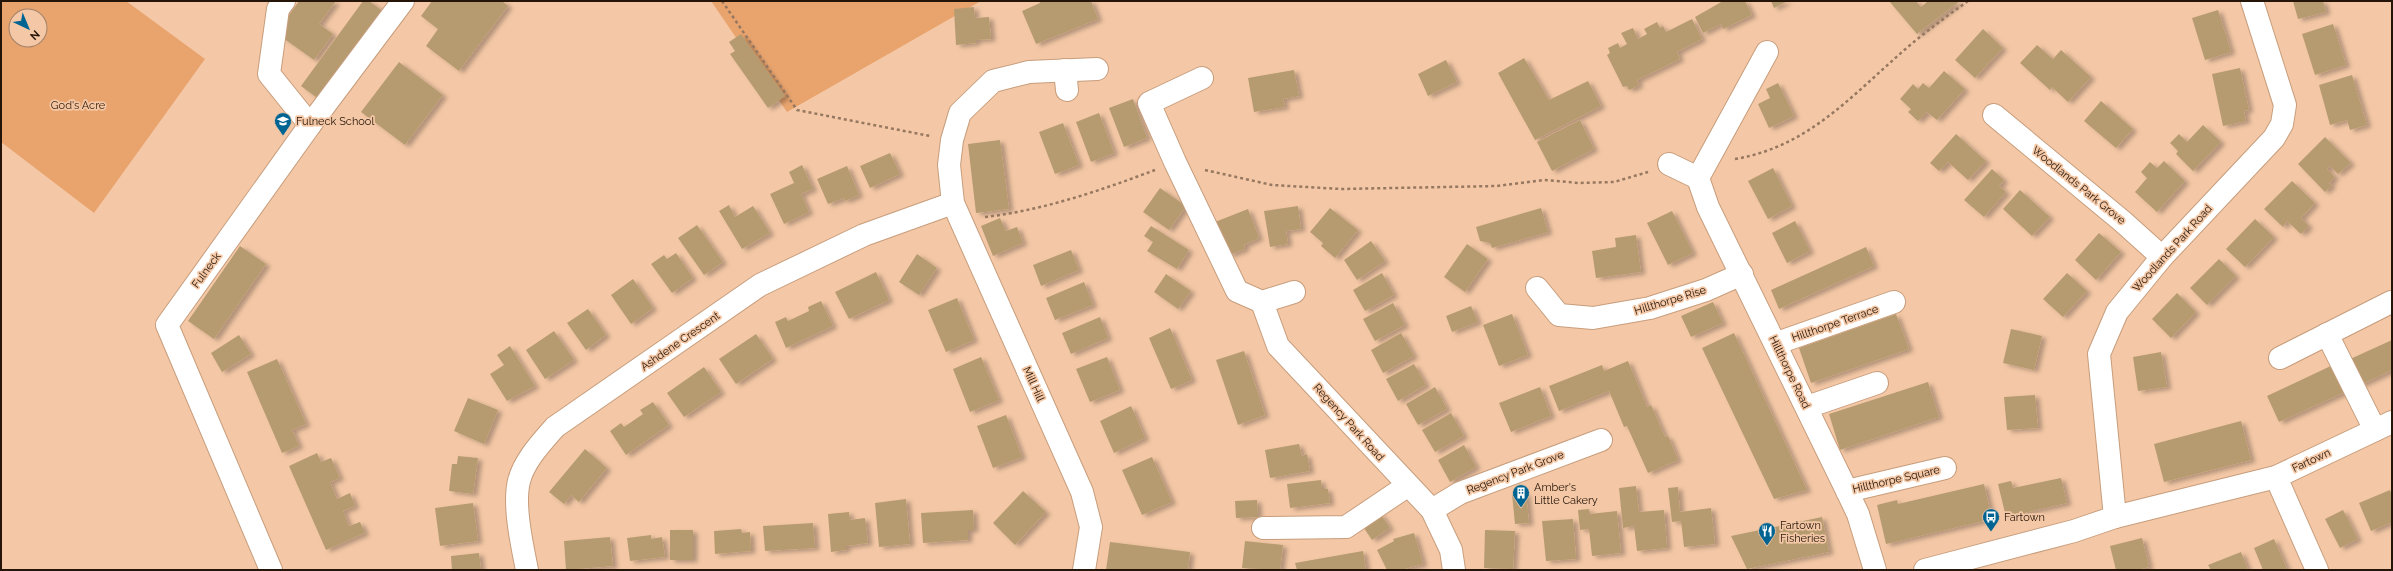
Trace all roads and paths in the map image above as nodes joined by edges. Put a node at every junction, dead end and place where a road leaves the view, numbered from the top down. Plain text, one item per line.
1 (284, 1) edge
2 (403, 1) edge
3 (722, 1) edge
4 (1968, 1) edge
5 (2252, 1) edge
6 (1767, 52) dead end
7 (1097, 69) dead end
8 (1202, 78) dead end
9 (1994, 116) dead end
10 (310, 126) junction
11 (952, 140) junction
12 (1175, 162) junction
13 (1669, 164) joint
14 (1702, 171) junction
15 (957, 211) junction
16 (2162, 258) junction
17 (1742, 274) junction
18 (1537, 288) dead end
19 (1294, 292) dead end
20 (1262, 302) junction
21 (1894, 302) dead end
22 (2391, 302) edge
23 (2327, 334) junction
24 (1776, 343) junction
25 (2280, 358) dead end
26 (1877, 383) dead end
27 (1807, 407) junction
28 (2383, 426) edge
29 (1602, 440) dead end
30 (1945, 468) dead end
31 (2276, 477) junction
32 (1407, 486) junction
33 (1847, 491) junction
34 (1432, 510) junction
35 (2115, 517) junction
36 (1263, 528) dead end
37 (271, 570) edge
38 (527, 570) edge
39 (1084, 570) edge
40 (1454, 570) edge
41 (1875, 570) edge
42 (1925, 570) edge
43 (2316, 570) edge

1 - 10 street
2 - 10 street, Fulneck
3 - 11 path
4 - 14 path
5 - 16 street, Woodlands Park Road
6 - 14 street
7 - 11 street, Mill Hill
8 - 12 street
9 - 16 street, Woodlands Park Grove
10 - 37 street, Fulneck
11 - 15 street, Mill Hill
12 - 13 path
12 - 15 path
12 - 20 street
13 - 14 street
14 - 17 street, Hillthorpe Road
15 - 38 street, Ashdene Crescent
15 - 39 street, Mill Hill
16 - 35 street, Woodlands Park Road
17 - 18 street, Hillthorpe Rise
17 - 24 street, Hillthorpe Road
19 - 20 street
20 - 32 street, Regency Park Road
21 - 24 street, Hillthorpe Terrace
22 - 23 street
23 - 25 street
23 - 28 street
24 - 27 street, Hillthorpe Road
26 - 27 street
27 - 33 street, Hillthorpe Road
28 - 31 street, Fartown
29 - 34 street, Regency Park Grove
30 - 33 street, Hillthorpe Square
31 - 35 street, Fartown
31 - 43 street
32 - 34 street, Regency Park Road
32 - 36 street
33 - 41 street, Hillthorpe Road
34 - 40 street, Regency Park Road
35 - 42 street, Fartown

